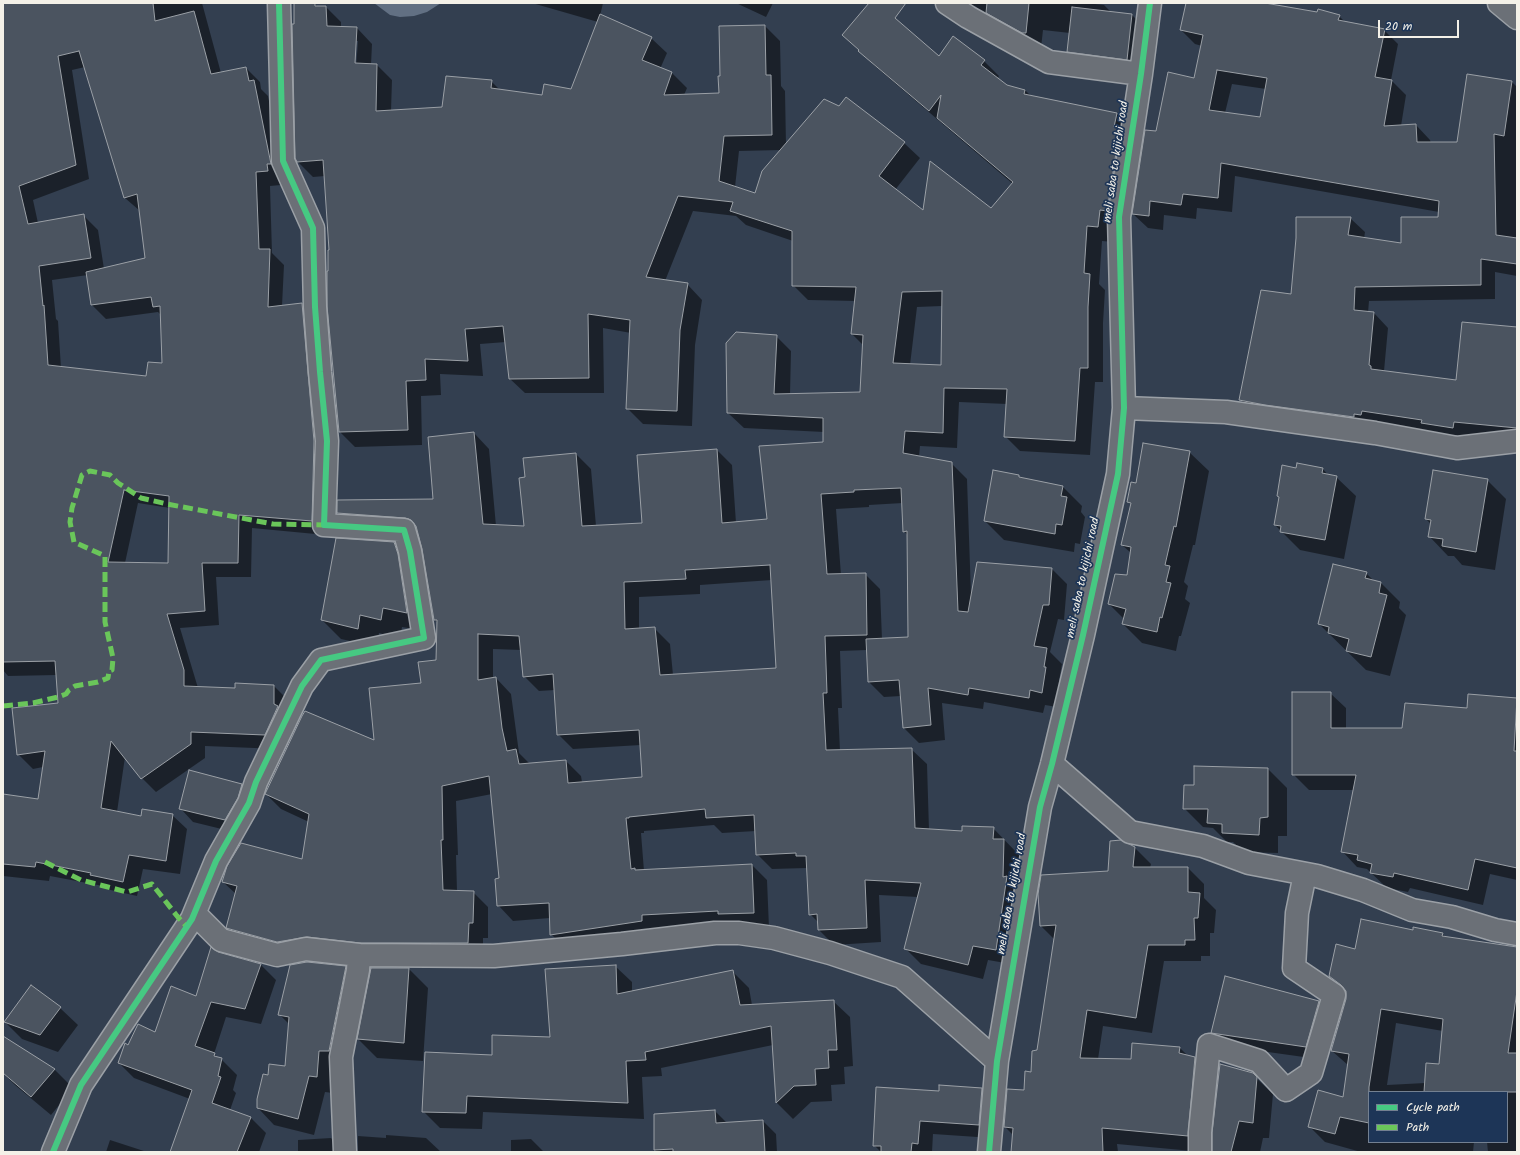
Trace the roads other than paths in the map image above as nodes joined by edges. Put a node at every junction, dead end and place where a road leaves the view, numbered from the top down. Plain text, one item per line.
1 (279, 3) edge
2 (947, 3) edge
3 (1150, 3) edge
4 (1499, 3) edge
5 (1517, 18) edge
6 (1141, 74) junction
7 (1124, 408) junction
8 (1517, 442) edge
9 (1052, 764) junction
10 (1306, 874) junction
11 (195, 914) junction
12 (1517, 934) edge
13 (359, 955) junction
14 (997, 1061) junction
15 (53, 1152) edge
16 (345, 1152) edge
17 (989, 1152) edge
18 (1200, 1152) edge

1 - 11 street
2 - 6 street
3 - 6 street, meli saba to kijichi road
4 - 5 street
6 - 7 street, meli saba to kijichi road
7 - 8 street
7 - 9 street, meli saba to kijichi road
9 - 10 street
9 - 14 street, meli saba to kijichi road
10 - 12 street
10 - 18 street
11 - 13 street
11 - 15 street
13 - 14 street
13 - 16 street
14 - 17 street, meli saba to kijichi road

